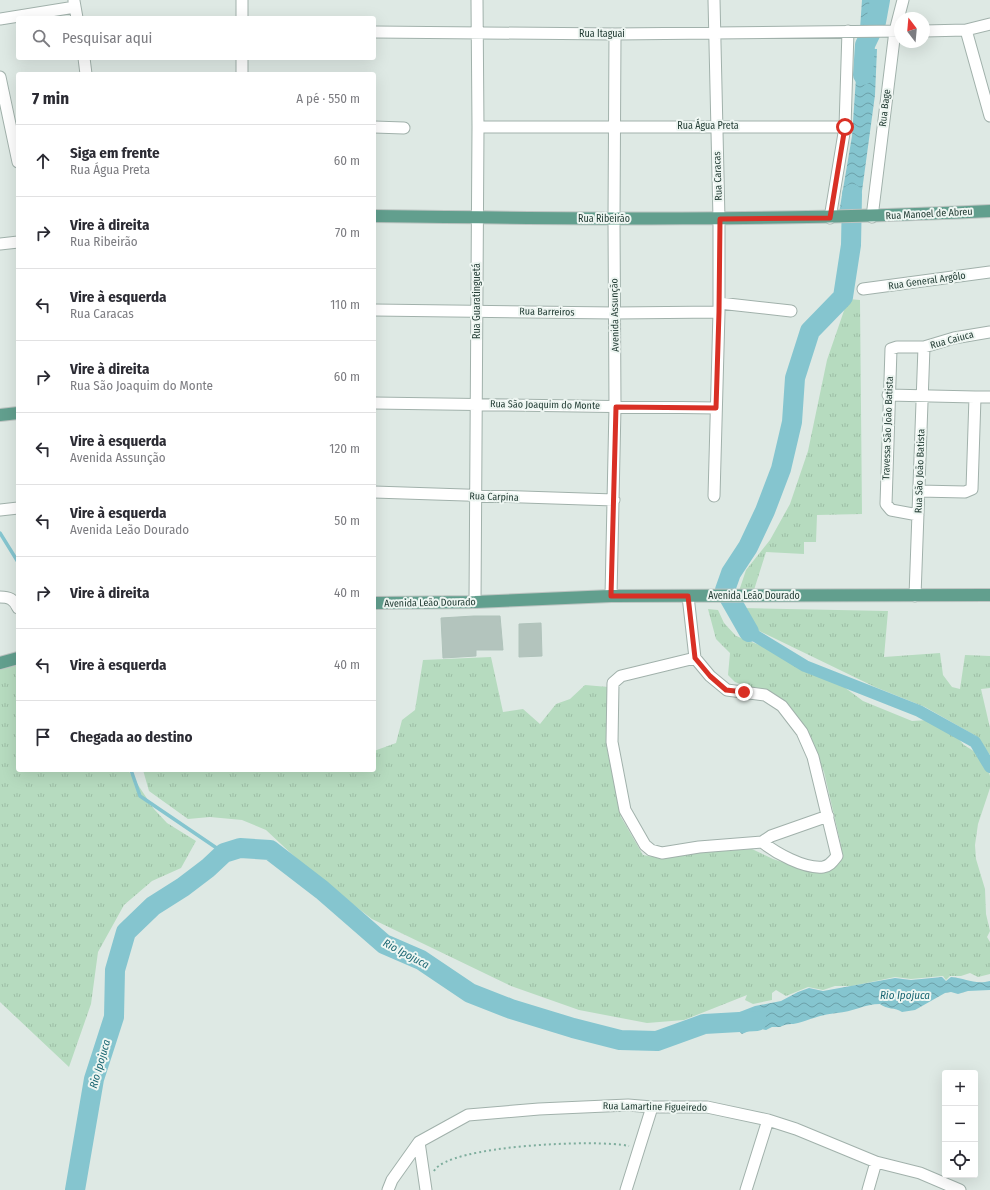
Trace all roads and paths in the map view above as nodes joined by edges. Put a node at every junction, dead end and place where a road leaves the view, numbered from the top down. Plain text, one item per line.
1 (242, 0) edge
2 (477, 0) edge
3 (714, 0) edge
4 (903, 0) edge
5 (75, 3) edge
6 (900, 12) edge
7 (77, 16) edge
8 (242, 16) edge
9 (0, 19) edge
10 (990, 24) edge
11 (966, 30) junction
12 (852, 31) junction
13 (894, 31) edge
14 (930, 31) edge
15 (376, 32) edge
16 (477, 33) junction
17 (616, 34) junction
18 (715, 34) junction
19 (84, 60) edge
20 (242, 60) edge
21 (86, 72) edge
22 (242, 72) edge
23 (0, 78) edge
24 (990, 116) edge
25 (615, 126) junction
26 (717, 126) junction
27 (376, 127) edge
28 (478, 127) junction
29 (845, 127) junction
30 (404, 128) dead end
31 (16, 153) edge
32 (990, 211) edge
33 (376, 216) edge
34 (869, 217) junction
35 (477, 218) junction
36 (832, 218) junction
37 (720, 219) junction
38 (614, 220) junction
39 (16, 242) edge
40 (0, 244) edge
41 (990, 272) edge
42 (863, 289) dead end
43 (719, 307) junction
44 (376, 310) edge
45 (791, 310) dead end
46 (478, 311) junction
47 (615, 313) junction
48 (990, 332) edge
49 (924, 347) junction
50 (891, 349) joint
51 (888, 395) junction
52 (922, 397) junction
53 (975, 397) junction
54 (990, 397) edge
55 (376, 403) edge
56 (476, 404) junction
57 (616, 407) junction
58 (716, 408) junction
59 (16, 413) edge
60 (0, 415) edge
61 (919, 491) junction
62 (376, 492) edge
63 (476, 496) junction
64 (714, 496) dead end
65 (614, 500) junction
66 (16, 508) edge
67 (0, 510) edge
68 (918, 515) junction
69 (990, 595) edge
70 (611, 596) junction
71 (688, 596) junction
72 (915, 596) junction
73 (0, 597) edge
74 (475, 602) junction
75 (376, 603) edge
76 (16, 604) edge
77 (695, 658) junction
78 (16, 659) edge
79 (0, 663) edge
80 (828, 816) junction
81 (762, 842) junction
82 (652, 1107) junction
83 (768, 1120) junction
84 (419, 1142) junction
85 (640, 1148) junction
86 (876, 1162) junction
87 (426, 1187) edge
88 (388, 1190) edge
89 (626, 1190) edge
90 (746, 1190) edge
91 (868, 1190) edge
92 (960, 1190) edge

1 - 8 street
2 - 16 street, Rua Guaratinguetá
3 - 18 street, Rua Caracas
4 - 6 street, Rua Bage
5 - 7 street
5 - 9 street
10 - 11 street
11 - 14 street
11 - 24 street
12 - 13 street, Rua Itaguai
12 - 18 street, Rua Itaguai
12 - 29 street
13 - 34 street, Rua Bage
15 - 16 street, Rua Itaguai
16 - 17 street, Rua Itaguai
16 - 28 street, Rua Guaratinguetá
17 - 18 street, Rua Itaguai
17 - 25 street, Avenida Assunção
18 - 26 street, Rua Caracas
19 - 21 street
20 - 22 street
23 - 31 street
25 - 26 street, Rua Água Preta
25 - 28 street, Rua Água Preta
25 - 38 street, Avenida Assunção
26 - 29 street, Rua Água Preta
26 - 37 street, Rua Caracas
27 - 30 street
28 - 35 street, Rua Guaratinguetá
29 - 36 street
32 - 34 main road, Rua Manoel de Abreu
33 - 35 main road, Rua Ribeirão
34 - 36 main road, Rua Manoel de Abreu
35 - 38 main road, Rua Ribeirão
35 - 46 street, Rua Guaratinguetá
36 - 37 main road, Rua Ribeirão
37 - 38 main road, Rua Ribeirão
37 - 43 street, Rua Caracas
38 - 47 street, Avenida Assunção
39 - 40 street
41 - 42 street, Rua General Argôlo
43 - 45 street, Rua Barreiros
43 - 47 street, Rua Barreiros
43 - 58 street, Rua Caracas
44 - 46 street, Rua Barreiros
46 - 47 street, Rua Barreiros
46 - 56 street, Rua Guaratinguetá
47 - 57 street, Avenida Assunção
48 - 49 street, Rua Caiuca
49 - 50 street, Rua Caiuca
49 - 52 street, Rua São João Batista
50 - 51 street, Travessa São João Batista
51 - 52 street
51 - 68 street, Travessa São João Batista
52 - 53 street
52 - 61 street, Rua São João Batista
53 - 54 street
53 - 61 street
55 - 56 street, Rua São Joaquim do Monte
56 - 57 street, Rua São Joaquim do Monte
56 - 63 street, Rua Guaratinguetá
57 - 58 street, Rua São Joaquim do Monte
57 - 65 street, Avenida Assunção
58 - 64 street, Rua Caracas
59 - 60 main road
61 - 68 street, Rua São João Batista
62 - 63 street, Rua Carpina
63 - 65 street, Rua Carpina
63 - 74 street, Rua Guaratinguetá
65 - 70 street, Avenida Assunção
66 - 67 street
68 - 72 street, Rua São João Batista
69 - 72 main road, Avenida Leão Dourado
70 - 71 main road, Avenida Leão Dourado
70 - 74 main road, Avenida Leão Dourado
71 - 72 main road, Avenida Leão Dourado
71 - 77 street
73 - 76 street
74 - 75 main road, Avenida Leão Dourado
77 - 80 street
77 - 81 street
78 - 79 main road
80 - 81 street
80 - 81 street
82 - 83 street, Rua Lamartine Figueiredo
82 - 84 street, Rua Lamartine Figueiredo
82 - 85 street
83 - 86 street, Rua Lamartine Figueiredo
83 - 90 street
84 - 87 street
84 - 88 street
85 - 87 path
85 - 89 street
86 - 91 street
86 - 92 street, Rua Lamartine Figueiredo

